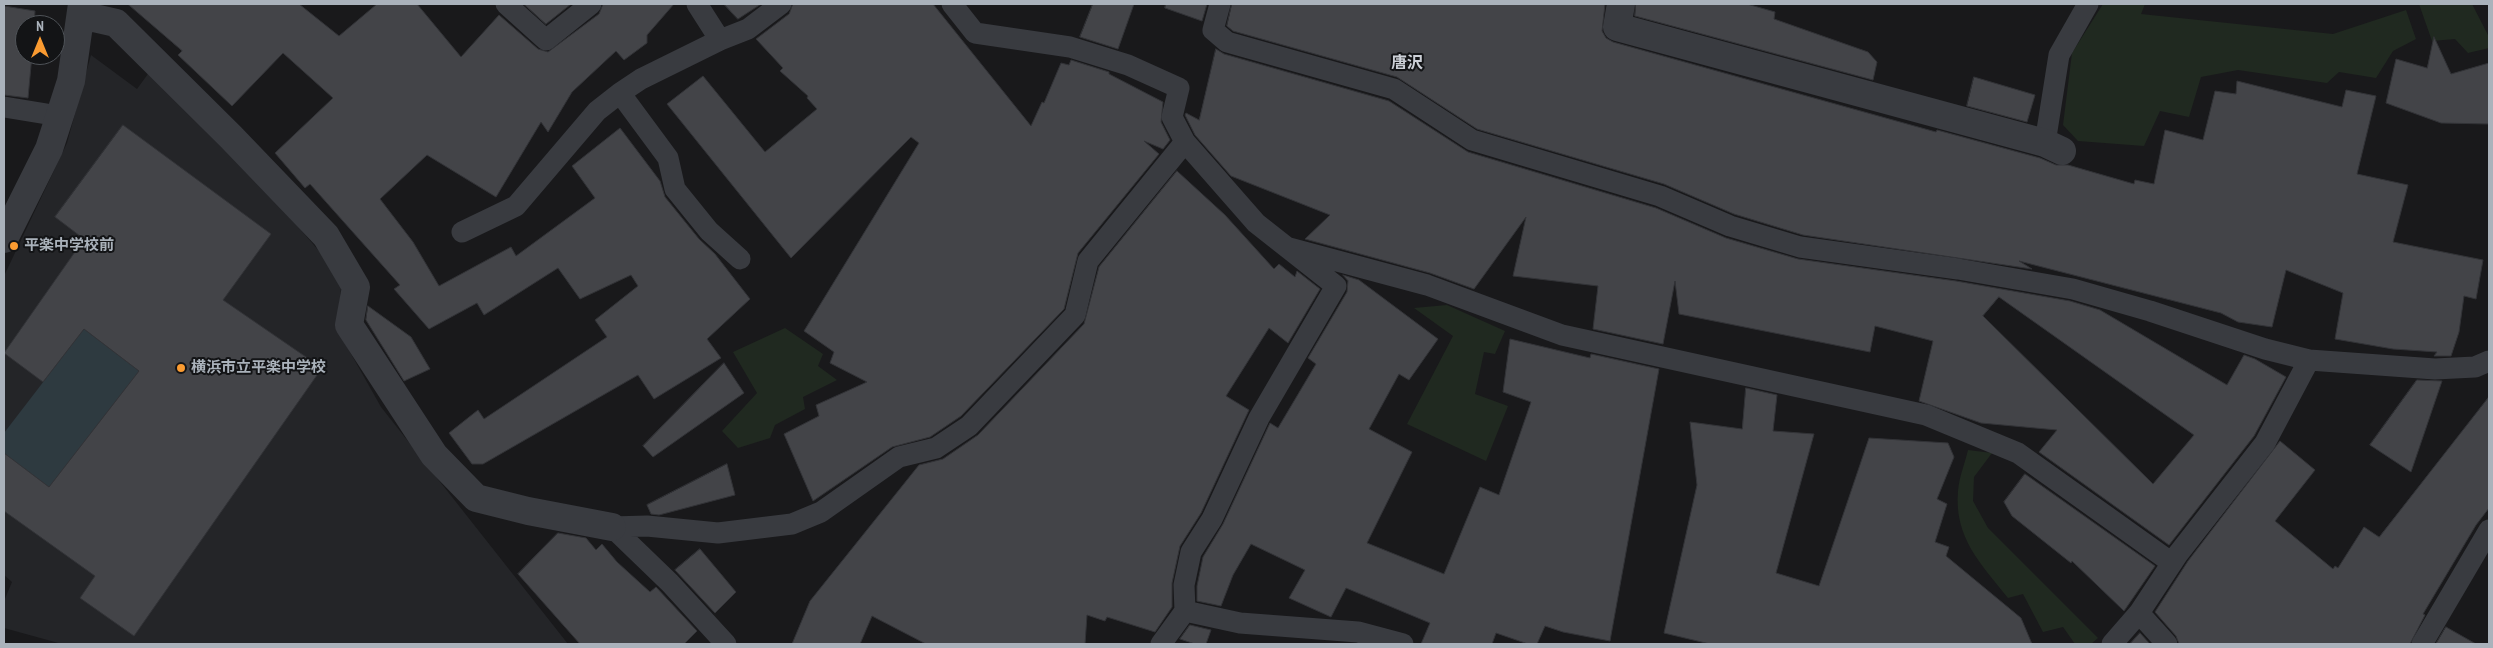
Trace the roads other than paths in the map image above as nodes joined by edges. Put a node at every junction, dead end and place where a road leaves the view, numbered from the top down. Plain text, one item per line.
1 (506, 4) edge
2 (591, 4) edge
3 (697, 4) edge
4 (781, 4) edge
5 (952, 4) edge
6 (1220, 4) edge
7 (1621, 4) edge
8 (2088, 4) edge
9 (81, 9) edge
10 (720, 40) junction
11 (620, 93) junction
12 (4, 107) edge
13 (59, 116) junction
14 (1185, 142) junction
15 (2053, 147) joint
16 (462, 232) dead end
17 (4, 239) edge
18 (1289, 248) junction
19 (740, 259) dead end
20 (2309, 360) junction
21 (2489, 361) edge
22 (612, 526) junction
23 (2489, 530) edge
24 (2172, 562) junction
25 (1185, 611) junction
26 (2138, 613) junction
27 (726, 644) edge
28 (1162, 644) edge
29 (1403, 644) edge
30 (2112, 644) edge
31 (2167, 644) edge
32 (2422, 644) edge

1 - 2 lane
3 - 10 lane
4 - 10 lane
5 - 14 lane
6 - 20 lane
7 - 15 street
8 - 15 lane
9 - 13 street
9 - 22 street
10 - 11 lane
11 - 16 lane
11 - 19 lane
12 - 13 lane
13 - 17 street
14 - 18 lane
14 - 22 lane
18 - 24 lane
18 - 25 lane
20 - 21 lane
20 - 24 lane
22 - 27 lane
23 - 32 lane
24 - 26 lane
25 - 28 lane
25 - 29 lane
26 - 30 lane
26 - 31 lane

